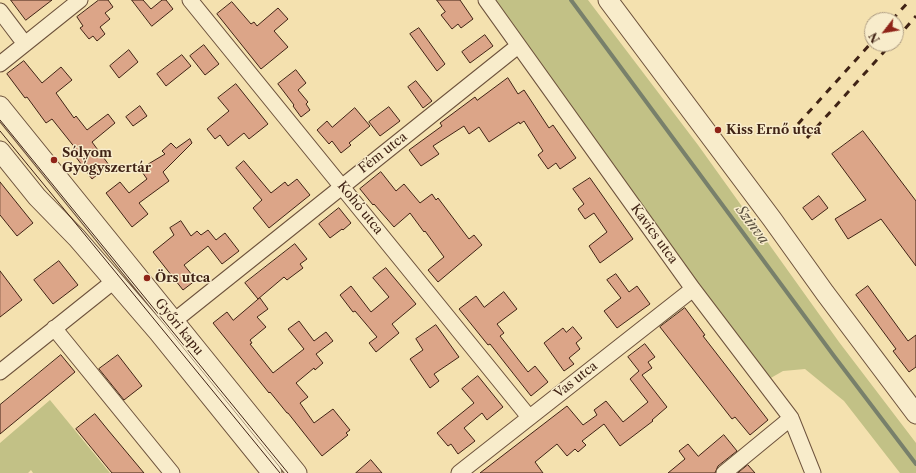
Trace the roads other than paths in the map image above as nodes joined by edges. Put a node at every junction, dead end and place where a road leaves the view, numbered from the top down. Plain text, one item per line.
1 (80, 0) edge
2 (190, 0) edge
3 (486, 0) edge
4 (608, 0) edge
5 (0, 11) edge
6 (25, 44) junction
7 (518, 46) junction
8 (0, 64) edge
9 (0, 106) edge
10 (0, 151) edge
11 (342, 186) junction
12 (114, 281) junction
13 (693, 289) junction
14 (174, 321) junction
15 (54, 328) junction
16 (0, 372) edge
17 (916, 414) edge
18 (529, 417) junction
19 (791, 418) junction
20 (172, 473) edge
21 (272, 473) edge
22 (297, 473) edge
23 (459, 473) edge
24 (724, 473) edge
25 (813, 473) edge

1 - 6 street
2 - 11 street, Kohó utca
3 - 7 street, Kavics utca
4 - 17 street
5 - 6 street
6 - 8 street
7 - 11 street, Fém utca
7 - 13 street, Kavics utca
9 - 14 street, Győri kapu
10 - 12 street, Győri kapu
11 - 14 street, Fém utca
11 - 18 street, Kohó utca
12 - 15 street
12 - 21 street, Győri kapu
13 - 18 street, Vas utca
13 - 19 street, Kavics utca
14 - 22 street, Győri kapu
15 - 16 street
15 - 20 street
18 - 23 street, Vas utca
19 - 24 street
19 - 25 street, Kavics utca

